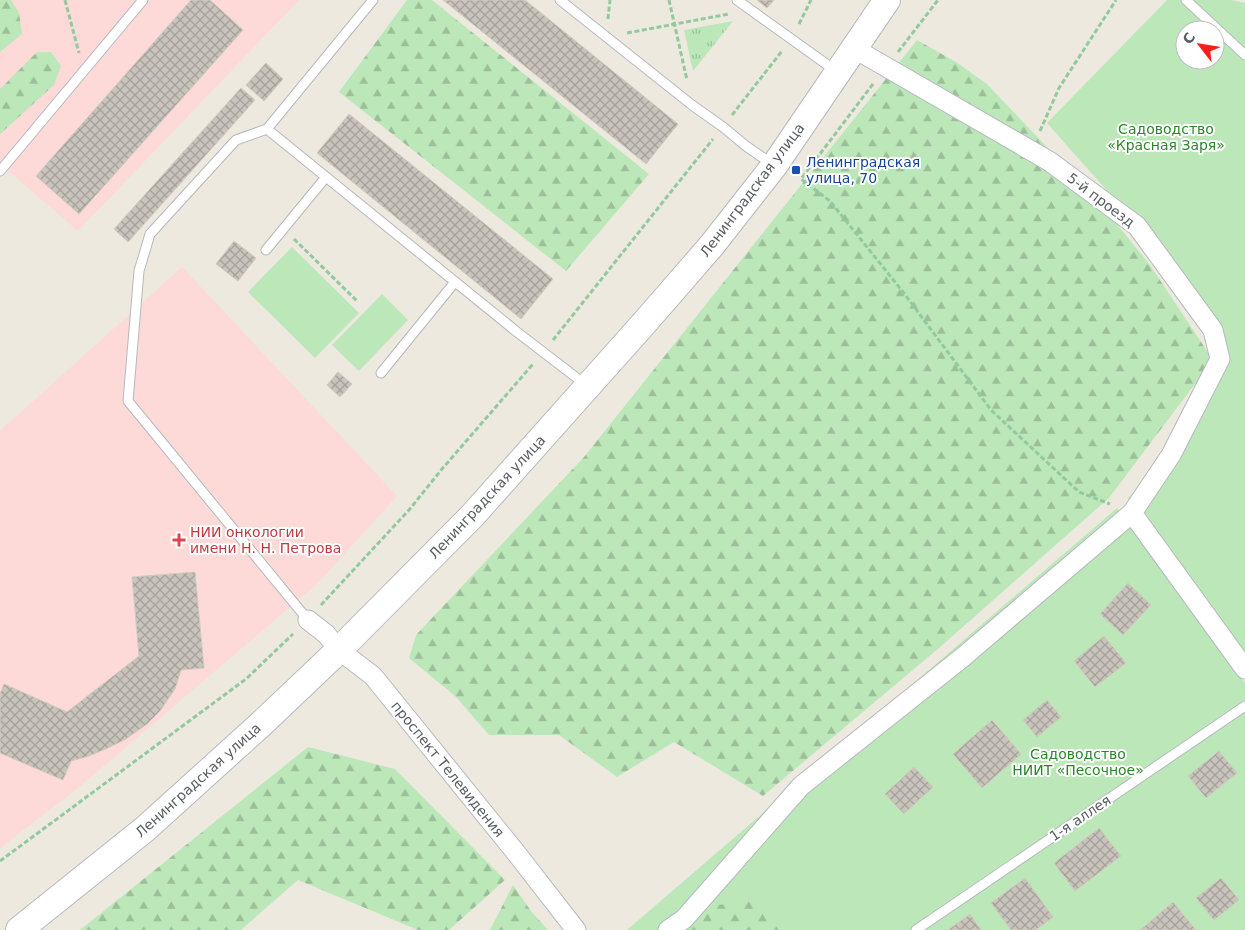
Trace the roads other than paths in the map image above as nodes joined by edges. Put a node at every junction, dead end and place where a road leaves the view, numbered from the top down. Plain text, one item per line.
1 (143, 0) edge
2 (374, 0) edge
3 (560, 0) edge
4 (737, 0) edge
5 (887, 0) edge
6 (1186, 0) edge
7 (855, 49) junction
8 (1245, 55) edge
9 (838, 73) junction
10 (267, 129) junction
11 (774, 166) junction
12 (0, 171) edge
13 (326, 177) junction
14 (266, 250) dead end
15 (456, 282) junction
16 (381, 373) dead end
17 (588, 386) junction
18 (1132, 513) junction
19 (308, 620) joint
20 (340, 650) junction
21 (1245, 669) edge
22 (1245, 706) edge
23 (19, 930) edge
24 (576, 930) edge
25 (668, 930) edge
26 (916, 930) edge

1 - 12 lane
2 - 10 lane
3 - 11 lane
4 - 9 lane
5 - 7 main road, Ленинградская улица
6 - 8 lane
7 - 9 main road, Ленинградская улица
7 - 18 street, 5-й проезд
9 - 11 main road, Ленинградская улица
10 - 13 lane
10 - 19 lane
11 - 17 main road, Ленинградская улица
13 - 14 lane
13 - 15 lane
15 - 16 lane
15 - 17 lane
17 - 20 main road, Ленинградская улица
18 - 21 street
18 - 25 street, 5-й проезд
19 - 20 street, проспект Телевидения
20 - 23 main road, Ленинградская улица
20 - 24 street, проспект Телевидения
22 - 26 lane, 1-я аллея

